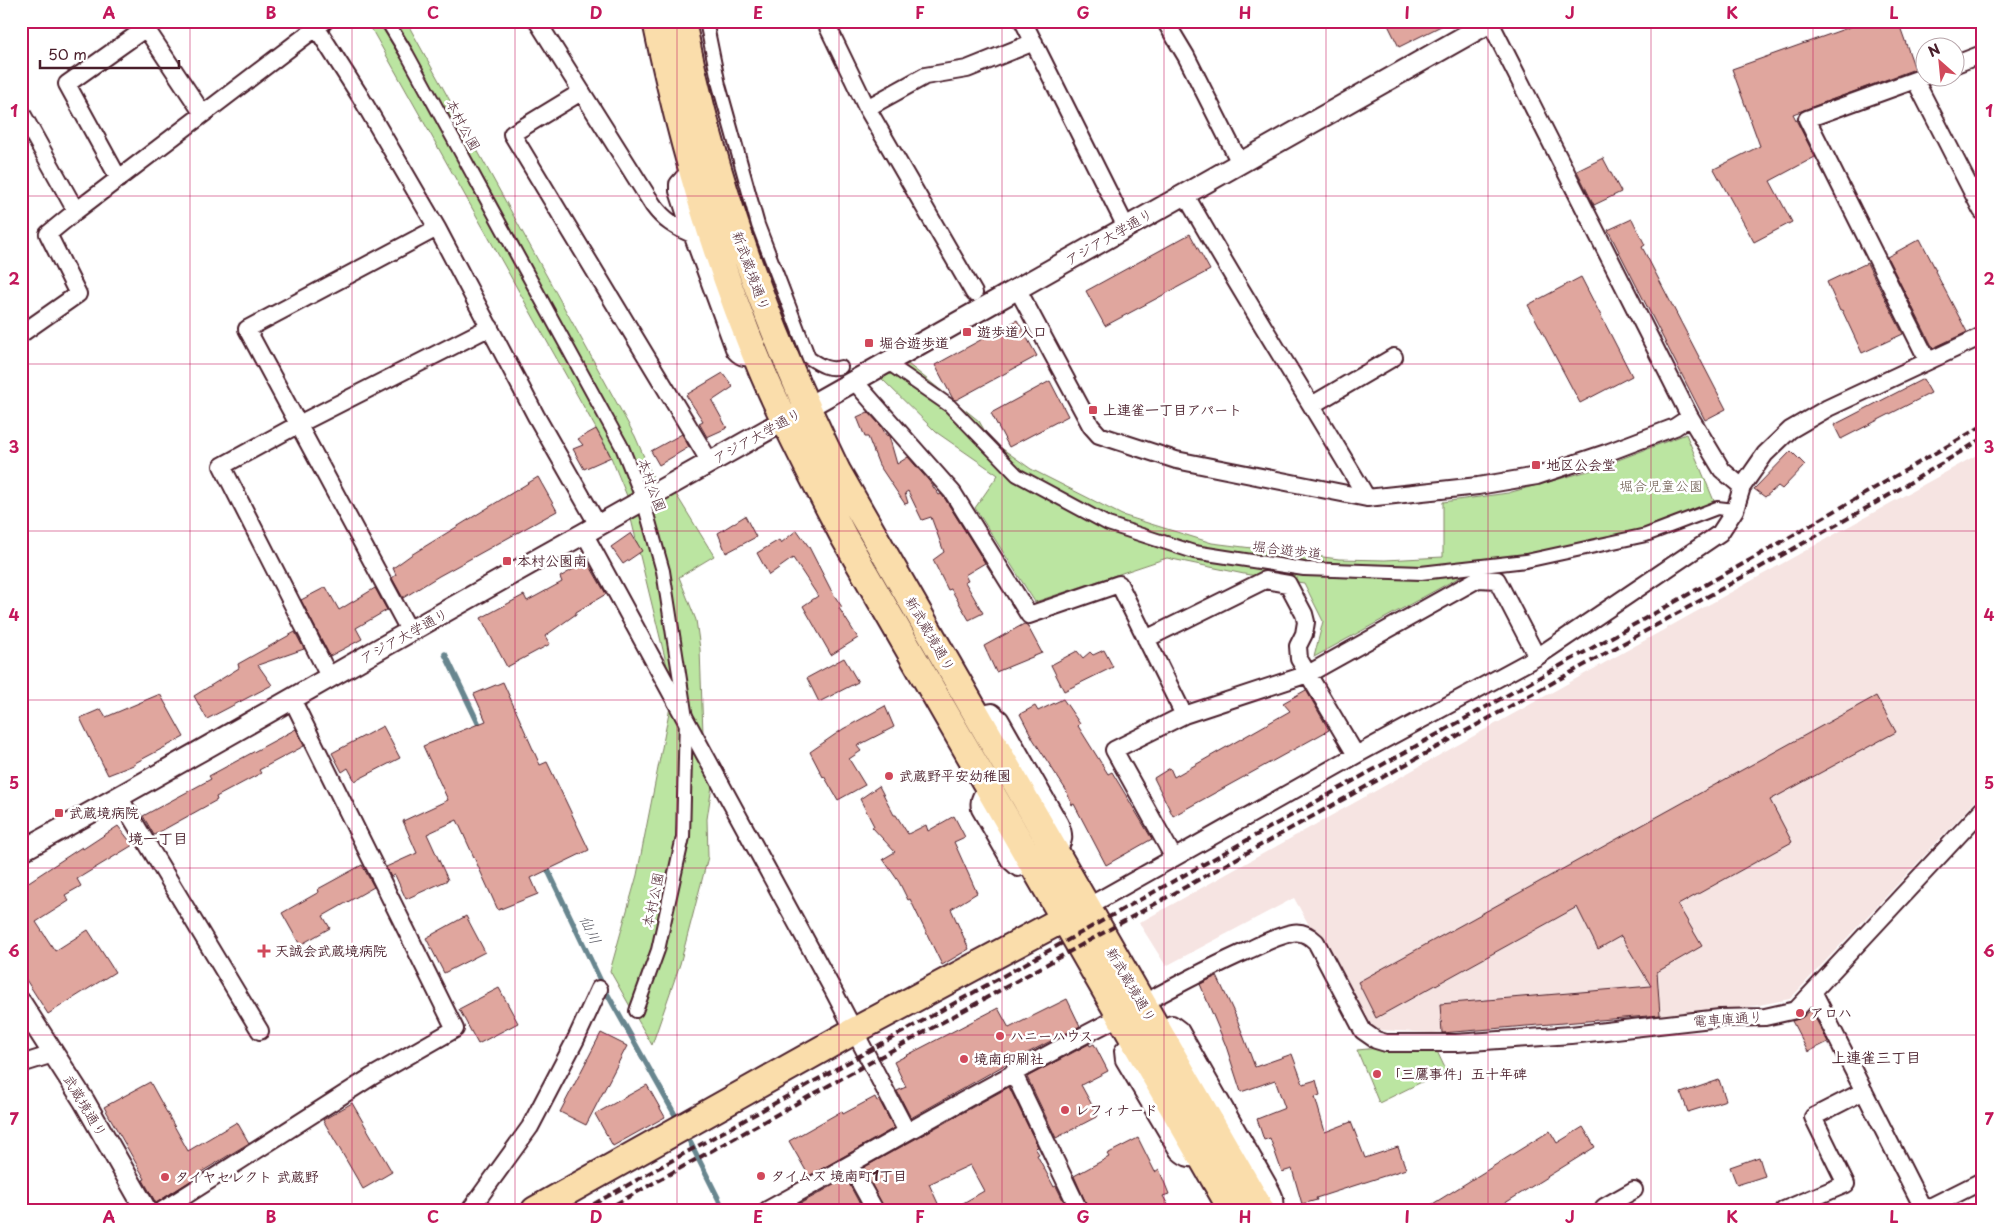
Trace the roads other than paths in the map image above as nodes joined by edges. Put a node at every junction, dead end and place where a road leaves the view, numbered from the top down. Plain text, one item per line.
1 (387, 21) edge
2 (537, 21) edge
3 (656, 21) edge
4 (682, 21) edge
5 (706, 21) edge
6 (825, 21) edge
7 (1024, 21) edge
8 (1165, 21) edge
9 (1491, 22) edge
10 (320, 24) edge
11 (144, 25) edge
12 (1034, 42) junction
13 (1982, 54) edge
14 (1966, 60) edge
15 (1916, 79) edge
16 (1925, 88) edge
17 (581, 92) junction
18 (867, 108) junction
19 (21, 112) edge
20 (203, 114) junction
21 (1240, 163) junction
22 (692, 174) junction
23 (119, 179) junction
24 (1185, 194) junction
25 (76, 211) junction
26 (1982, 211) edge
27 (1126, 227) junction
28 (437, 228) junction
29 (692, 234) junction
30 (1018, 290) junction
31 (974, 293) dead end
32 (490, 327) junction
33 (21, 334) edge
34 (1982, 336) edge
35 (756, 354) junction
36 (1394, 357) dead end
37 (1928, 360) junction
38 (888, 363) junction
39 (841, 367) dead end
40 (855, 382) junction
41 (1312, 405) junction
42 (796, 414) junction
43 (1690, 417) junction
44 (299, 424) junction
45 (710, 462) junction
46 (1742, 487) junction
47 (1367, 498) junction
48 (643, 500) junction
49 (1734, 510) junction
50 (591, 529) junction
51 (410, 632) junction
52 (1146, 639) junction
53 (1537, 657) junction
54 (1308, 674) junction
55 (330, 678) junction
56 (292, 699) junction
57 (1184, 715) junction
58 (686, 718) junction
59 (1356, 755) junction
60 (119, 797) junction
61 (1982, 810) edge
62 (21, 851) edge
63 (1174, 858) junction
64 (1075, 912) junction
65 (599, 988) dead end
66 (1814, 993) junction
67 (21, 1003) edge
68 (1132, 1010) junction
69 (636, 1011) dead end
70 (260, 1031) dead end
71 (854, 1031) junction
72 (1146, 1035) junction
73 (53, 1054) junction
74 (21, 1064) edge
75 (1013, 1072) junction
76 (1864, 1091) junction
77 (907, 1132) junction
78 (850, 1165) junction
79 (1982, 1181) edge
80 (1627, 1199) edge
81 (1604, 1207) dead end
82 (146, 1210) edge
83 (163, 1210) edge
84 (470, 1210) edge
85 (535, 1210) edge
86 (767, 1210) edge
87 (875, 1210) edge
88 (1078, 1210) edge
89 (1232, 1210) edge
90 (1261, 1210) edge
91 (1273, 1210) edge
92 (1784, 1210) edge
93 (1924, 1210) edge

1 - 48 street, 本村公園
2 - 17 street
3 - 22 main road, 新武蔵境通り
4 - 42 main road, 新武蔵境通り
5 - 39 street
6 - 18 street
7 - 12 street
8 - 21 street
9 - 21 street, アジア大学通り
9 - 43 street
10 - 20 street
10 - 28 street
11 - 20 street
11 - 23 street
12 - 18 street
12 - 27 street
13 - 14 street
15 - 37 street
16 - 26 street
17 - 29 street
17 - 45 street
18 - 31 street
19 - 25 street
20 - 23 street
21 - 24 street, アジア大学通り
22 - 29 street
22 - 35 main road, 新武蔵境通り
23 - 25 street
24 - 27 street, アジア大学通り
24 - 41 street
25 - 33 street
27 - 30 street, アジア大学通り
28 - 32 street
28 - 44 street
29 - 35 street
30 - 38 street, アジア大学通り
30 - 47 street
32 - 44 street
32 - 50 street
34 - 37 street
35 - 42 main road, 新武蔵境通り
36 - 41 street
37 - 46 street
38 - 40 street, アジア大学通り
38 - 49 street, 堀合遊歩道
40 - 42 street, アジア大学通り
40 - 52 street
41 - 47 street
42 - 45 street, アジア大学通り
42 - 64 main road, 新武蔵境通り
42 - 64 main road, 新武蔵境通り
43 - 46 street
43 - 47 street
44 - 51 street
44 - 55 street
45 - 48 street, アジア大学通り
46 - 49 street
48 - 50 street, アジア大学通り
48 - 58 street, 本村公園
49 - 53 street
50 - 51 street, アジア大学通り
50 - 58 street
51 - 55 street, アジア大学通り
52 - 54 street
52 - 57 street
53 - 54 street
53 - 59 street
54 - 57 street
54 - 59 street
55 - 56 street, アジア大学通り
56 - 60 street, アジア大学通り
56 - 83 street
57 - 63 street
58 - 69 street, 本村公園
58 - 71 street
59 - 63 street
60 - 62 street, アジア大学通り
60 - 70 street
61 - 66 street, 電車庫通り
63 - 64 street
64 - 68 main road, 新武蔵境通り
64 - 71 main road
65 - 84 street
66 - 68 street, 電車庫通り
66 - 76 street
67 - 73 street, 武蔵境通り
68 - 72 main road, 新武蔵境通り
68 - 75 street
71 - 77 street
71 - 85 main road
72 - 89 main road, 新武蔵境通り
72 - 90 main road, 新武蔵境通り
72 - 91 street
73 - 74 street
73 - 82 street, 武蔵境通り
75 - 77 street
75 - 88 street
76 - 92 street
76 - 93 street
77 - 78 street
78 - 86 street
78 - 87 street
79 - 93 street
80 - 81 street

